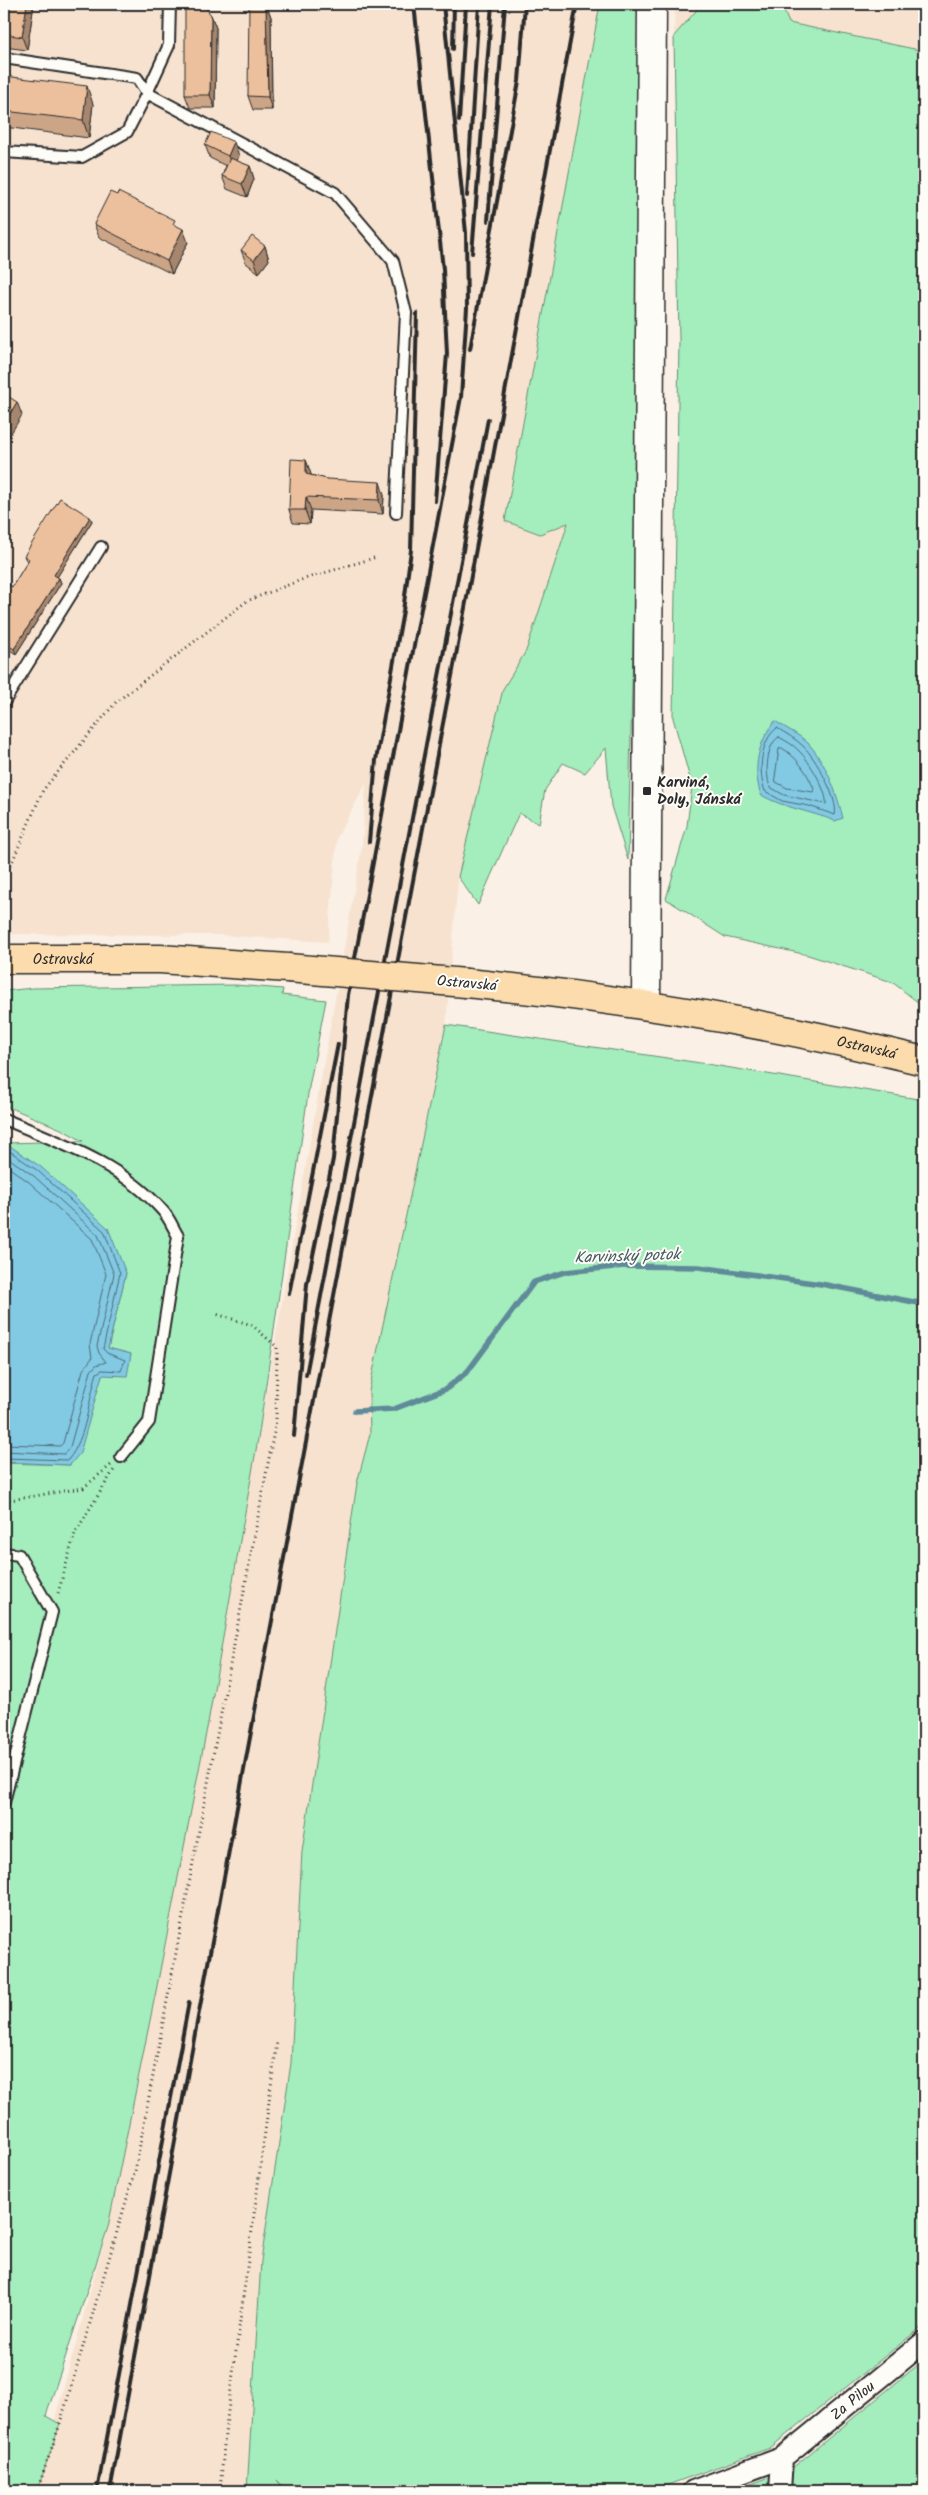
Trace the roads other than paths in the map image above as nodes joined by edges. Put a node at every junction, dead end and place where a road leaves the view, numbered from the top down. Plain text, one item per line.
1 (170, 4) edge
2 (652, 4) edge
3 (4, 58) edge
4 (147, 93) junction
5 (4, 152) edge
6 (396, 513) dead end
7 (101, 547) dead end
8 (4, 702) edge
9 (4, 959) edge
10 (646, 1005) junction
11 (924, 1062) edge
12 (4, 1119) edge
13 (121, 1456) road end
14 (4, 1553) edge
15 (4, 1802) edge
16 (924, 2342) edge
17 (782, 2458) junction
18 (693, 2491) edge
19 (780, 2491) edge

1 - 4 lane
2 - 10 street
3 - 4 lane
4 - 5 lane
4 - 6 lane
7 - 8 lane
9 - 10 main road, Ostravská, bridge
10 - 11 main road, Ostravská
12 - 13 lane
14 - 15 lane
16 - 17 street, Za Pilou
17 - 18 street, Za Pilou
17 - 19 street

